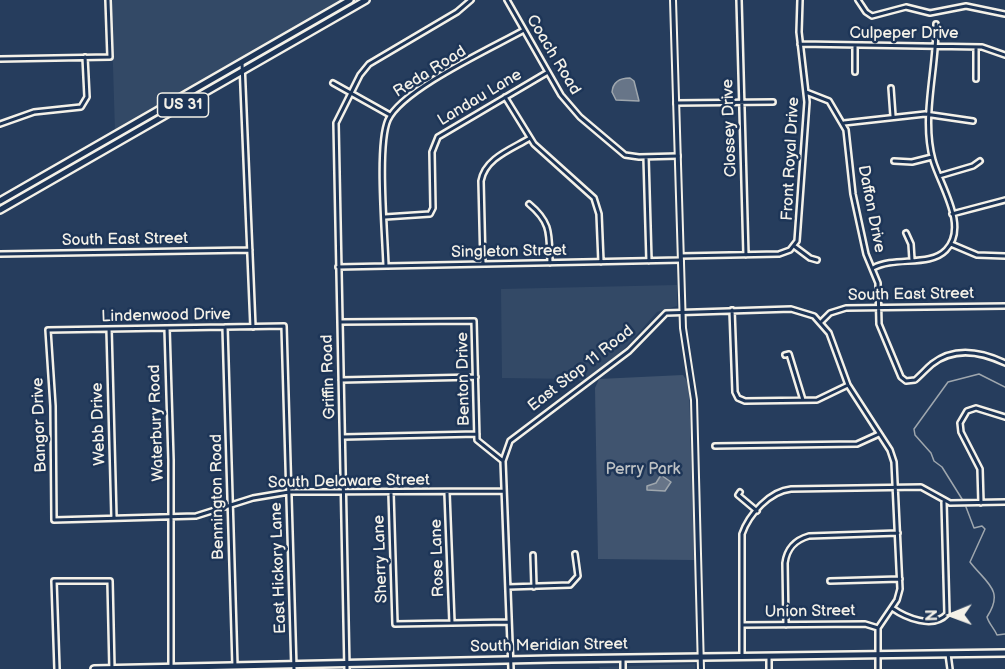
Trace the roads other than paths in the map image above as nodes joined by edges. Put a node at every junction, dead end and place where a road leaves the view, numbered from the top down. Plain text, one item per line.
1 (108, 0) edge
2 (350, 0) edge
3 (366, 0) edge
4 (471, 0) edge
5 (507, 0) edge
6 (673, 0) edge
7 (739, 0) edge
8 (800, 0) edge
9 (858, 0) edge
10 (1005, 15) edge
11 (936, 24) dead end
12 (524, 30) junction
13 (800, 44) junction
14 (855, 45) junction
15 (935, 46) junction
16 (976, 47) junction
17 (1005, 55) edge
18 (85, 57) junction
19 (0, 59) edge
20 (242, 63) junction
21 (244, 71) junction
22 (548, 72) junction
23 (855, 72) dead end
24 (976, 79) dead end
25 (333, 83) dead end
26 (891, 88) dead end
27 (806, 92) junction
28 (350, 93) junction
29 (504, 97) junction
30 (773, 102) dead end
31 (742, 103) junction
32 (676, 104) junction
33 (931, 114) junction
34 (390, 115) junction
35 (894, 116) junction
36 (973, 121) dead end
37 (844, 123) junction
38 (0, 124) edge
39 (530, 138) junction
40 (678, 156) junction
41 (646, 157) junction
42 (932, 157) junction
43 (894, 161) dead end
44 (980, 161) dead end
45 (939, 176) junction
46 (1005, 200) edge
47 (0, 201) edge
48 (530, 204) dead end
49 (0, 210) edge
50 (952, 214) junction
51 (385, 217) junction
52 (906, 233) dead end
53 (951, 244) junction
54 (794, 246) junction
55 (251, 250) junction
56 (0, 254) edge
57 (746, 255) junction
58 (1005, 256) edge
59 (681, 258) junction
60 (817, 260) dead end
61 (912, 260) junction
62 (649, 261) junction
63 (601, 262) junction
64 (549, 263) junction
65 (483, 264) junction
66 (386, 266) junction
67 (338, 267) junction
68 (873, 268) junction
69 (1005, 306) edge
70 (878, 308) junction
71 (683, 310) junction
72 (732, 310) junction
73 (339, 322) junction
74 (821, 322) junction
75 (284, 326) joint
76 (225, 327) junction
77 (253, 327) junction
78 (167, 328) junction
79 (109, 329) junction
80 (48, 330) joint
81 (785, 355) dead end
82 (1005, 363) edge
83 (476, 377) junction
84 (341, 380) junction
85 (848, 386) junction
86 (803, 400) junction
87 (1005, 417) edge
88 (879, 433) junction
89 (477, 435) junction
90 (343, 437) junction
91 (715, 446) dead end
92 (503, 461) junction
93 (897, 487) junction
94 (504, 491) junction
95 (289, 492) junction
96 (447, 492) junction
97 (740, 492) dead end
98 (392, 493) junction
99 (344, 494) junction
100 (944, 502) junction
101 (1005, 502) edge
102 (981, 503) junction
103 (230, 506) junction
104 (757, 511) junction
105 (170, 517) junction
106 (114, 518) junction
107 (54, 520) joint
108 (898, 533) junction
109 (575, 554) dead end
110 (533, 555) dead end
111 (900, 579) junction
112 (830, 581) dead end
113 (507, 587) junction
114 (534, 587) junction
115 (891, 608) junction
116 (509, 622) junction
117 (452, 623) junction
118 (742, 625) junction
119 (786, 625) junction
120 (879, 628) junction
121 (1005, 653) edge
122 (948, 654) junction
123 (878, 655) junction
124 (769, 656) junction
125 (700, 657) junction
126 (742, 657) junction
127 (623, 658) junction
128 (510, 661) junction
129 (235, 666) junction
130 (347, 666) edge
131 (171, 667) junction
132 (294, 667) edge
133 (199, 668) edge
134 (57, 669) edge
135 (94, 669) edge
136 (102, 669) edge
137 (112, 669) edge
138 (511, 669) edge
139 (623, 669) edge
140 (701, 669) edge
141 (769, 669) edge
142 (878, 669) edge
143 (950, 669) edge

1 - 18 street
2 - 20 main road, US 31
3 - 21 main road, US 31
4 - 28 street, Griffin Road
5 - 12 street, Coach Road
6 - 32 main road
7 - 31 street, Clossey Drive
8 - 13 street, Front Royal Drive
9 - 10 street
11 - 15 street
12 - 22 street, Coach Road
12 - 34 street, Reda Road
13 - 14 street, Culpeper Drive
13 - 27 street, Front Royal Drive
14 - 15 street, Culpeper Drive
14 - 23 street
15 - 16 street, Culpeper Drive
15 - 33 street
16 - 17 street, Culpeper Drive
16 - 24 street
18 - 19 street
18 - 38 street
20 - 21 street
20 - 47 main road, US 31
21 - 49 main road, US 31
21 - 55 street
22 - 29 street, Landau Lane
22 - 41 street, Coach Road
25 - 28 street
26 - 35 street
27 - 37 street, Daffon Drive
27 - 54 street, Front Royal Drive
28 - 34 street
28 - 67 street, Griffin Road
29 - 39 street
29 - 51 street, Landau Lane
30 - 31 street
31 - 32 street
31 - 57 street, Clossey Drive
32 - 40 main road
33 - 35 street
33 - 36 street
33 - 42 street
34 - 51 street, Reda Road
35 - 37 street
37 - 68 street, Daffon Drive
39 - 63 street
39 - 65 street
40 - 41 street, Coach Road
40 - 59 main road
41 - 62 street
42 - 43 street
42 - 45 street
44 - 45 street
45 - 50 street
46 - 50 street
48 - 64 street
50 - 53 street
51 - 66 street, Reda Road
52 - 61 street
53 - 58 street
53 - 61 street
54 - 57 street, Singleton Street
54 - 60 street
55 - 56 street, South East Street
55 - 77 street
57 - 59 street, Singleton Street
59 - 62 street, Singleton Street
59 - 71 main road
61 - 68 street
62 - 63 street, Singleton Street
63 - 64 street, Singleton Street
64 - 65 street, Singleton Street
65 - 66 street, Singleton Street
66 - 67 street, Singleton Street
67 - 73 street, Griffin Road
68 - 70 street, Daffon Drive
69 - 70 street, South East Street
70 - 74 street, South East Street
70 - 82 street, Daffon Drive
71 - 72 street
71 - 92 street, East Stop 11 Road
71 - 125 main road
72 - 74 street
72 - 86 street
73 - 83 street, Benton Drive
73 - 84 street, Griffin Road
74 - 85 street
75 - 77 street, Lindenwood Drive
75 - 95 street, East Hickory Lane
76 - 77 street, Lindenwood Drive
76 - 78 street, Lindenwood Drive
76 - 103 street, Bennington Road
78 - 79 street, Lindenwood Drive
78 - 105 street, Waterbury Road
79 - 80 street, Lindenwood Drive
79 - 106 street, Webb Drive
80 - 107 street, Bangor Drive
81 - 86 street
83 - 84 street
83 - 89 street, Benton Drive
84 - 90 street, Griffin Road
85 - 86 street
85 - 88 street
87 - 102 street
88 - 91 street
88 - 93 street
89 - 90 street
89 - 92 street, Benton Drive
90 - 99 street, Griffin Road
92 - 94 street, East Stop 11 Road
93 - 100 street
93 - 104 street
93 - 108 street
94 - 96 street, South Delaware Street
94 - 113 street, East Stop 11 Road
95 - 99 street, South Delaware Street
95 - 103 street, South Delaware Street
95 - 132 street, East Hickory Lane
96 - 98 street, South Delaware Street
96 - 117 street, Rose Lane
97 - 104 street
98 - 99 street, South Delaware Street
98 - 117 street, Sherry Lane
99 - 130 street, Griffin Road
100 - 102 street
100 - 115 street
101 - 102 street
103 - 105 street, South Delaware Street
103 - 129 street, Bennington Road
104 - 118 street
105 - 106 street, South Delaware Street
105 - 131 street, Waterbury Road
106 - 107 street, South Delaware Street
108 - 111 street
108 - 119 street
109 - 114 street
110 - 114 street
111 - 112 street
111 - 115 street
113 - 114 street
113 - 116 street, East Stop 11 Road
115 - 120 street
116 - 117 street
116 - 128 street, East Stop 11 Road
118 - 119 street, Union Street
118 - 126 street
119 - 120 street, Union Street
120 - 123 street
121 - 122 main road, South Meridian Street
122 - 123 main road, South Meridian Street
122 - 143 street
123 - 124 main road, South Meridian Street
123 - 142 street
124 - 126 main road, South Meridian Street
124 - 141 street
125 - 126 main road, South Meridian Street
125 - 127 main road, South Meridian Street
125 - 140 main road
127 - 128 main road, South Meridian Street
127 - 139 street
128 - 130 main road, South Meridian Street
128 - 138 street, East Stop 11 Road
129 - 132 main road, South Meridian Street
129 - 133 main road, South Meridian Street
130 - 132 main road, South Meridian Street
131 - 133 main road, South Meridian Street
131 - 137 main road, South Meridian Street
134 - 137 street
135 - 136 main road, South Meridian Street
136 - 137 main road, South Meridian Street

